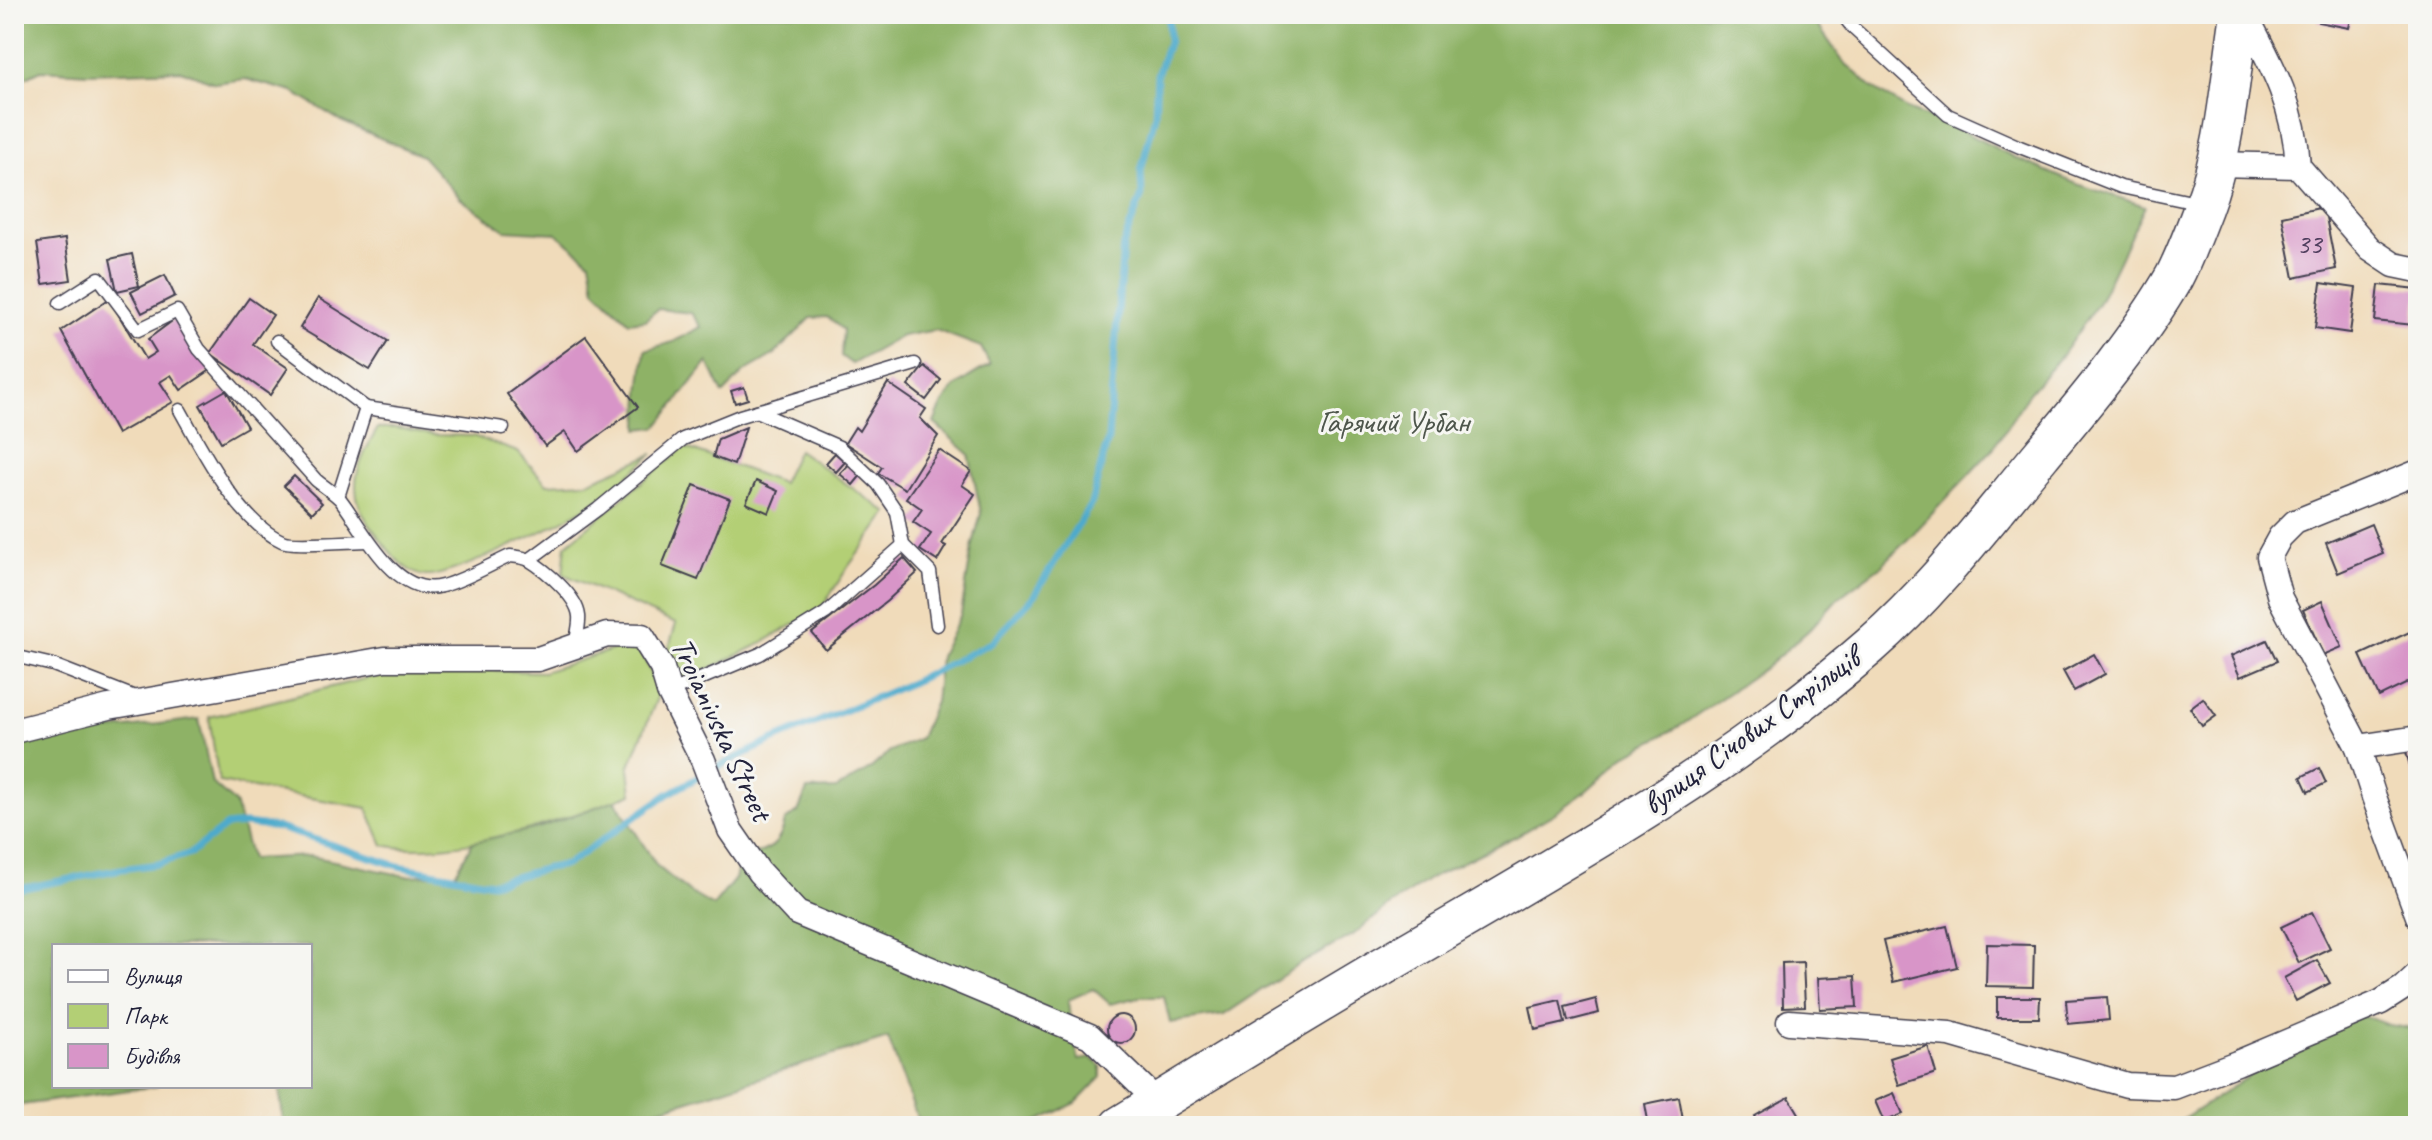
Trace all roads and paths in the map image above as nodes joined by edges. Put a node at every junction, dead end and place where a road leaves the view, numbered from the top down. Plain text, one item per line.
1 (1842, 14) edge
2 (1858, 14) edge
3 (2243, 14) edge
4 (1853, 28) junction
5 (2217, 164) junction
6 (2298, 166) junction
7 (2204, 205) junction
8 (2418, 270) edge
9 (60, 303) dead end
10 (277, 341) dead end
11 (915, 364) dead end
12 (366, 408) junction
13 (180, 410) dead end
14 (756, 411) junction
15 (503, 428) dead end
16 (2418, 472) edge
17 (338, 497) junction
18 (368, 541) junction
19 (903, 545) junction
20 (529, 560) junction
21 (937, 625) dead end
22 (575, 647) junction
23 (14, 656) edge
24 (669, 692) junction
25 (145, 702) junction
26 (14, 731) edge
27 (2418, 738) edge
28 (2358, 747) junction
29 (2418, 916) edge
30 (2418, 974) edge
31 (1789, 1022) dead end
32 (1158, 1102) junction
33 (1119, 1126) edge

1 - 4 lane
2 - 4 lane
3 - 5 main road, вулиця Січових Стрільців
3 - 6 street, вулиця Січових Стрільців
4 - 7 lane
5 - 6 street
5 - 7 main road, вулиця Січових Стрільців
6 - 8 street
7 - 32 main road, вулиця Січових Стрільців
9 - 17 lane
10 - 12 lane
11 - 14 lane
12 - 15 lane
12 - 17 lane
13 - 18 lane
14 - 19 lane
14 - 20 lane
16 - 28 street
17 - 18 lane
18 - 20 lane
19 - 21 lane
19 - 24 lane
20 - 22 lane
22 - 24 street, Troianivska Street
22 - 25 street, Troianivska Street
23 - 25 lane
24 - 32 street, Troianivska Street
25 - 26 street, Troianivska Street
27 - 28 street
28 - 29 street
30 - 31 street
32 - 33 main road, вулиця Січових Стрільців

